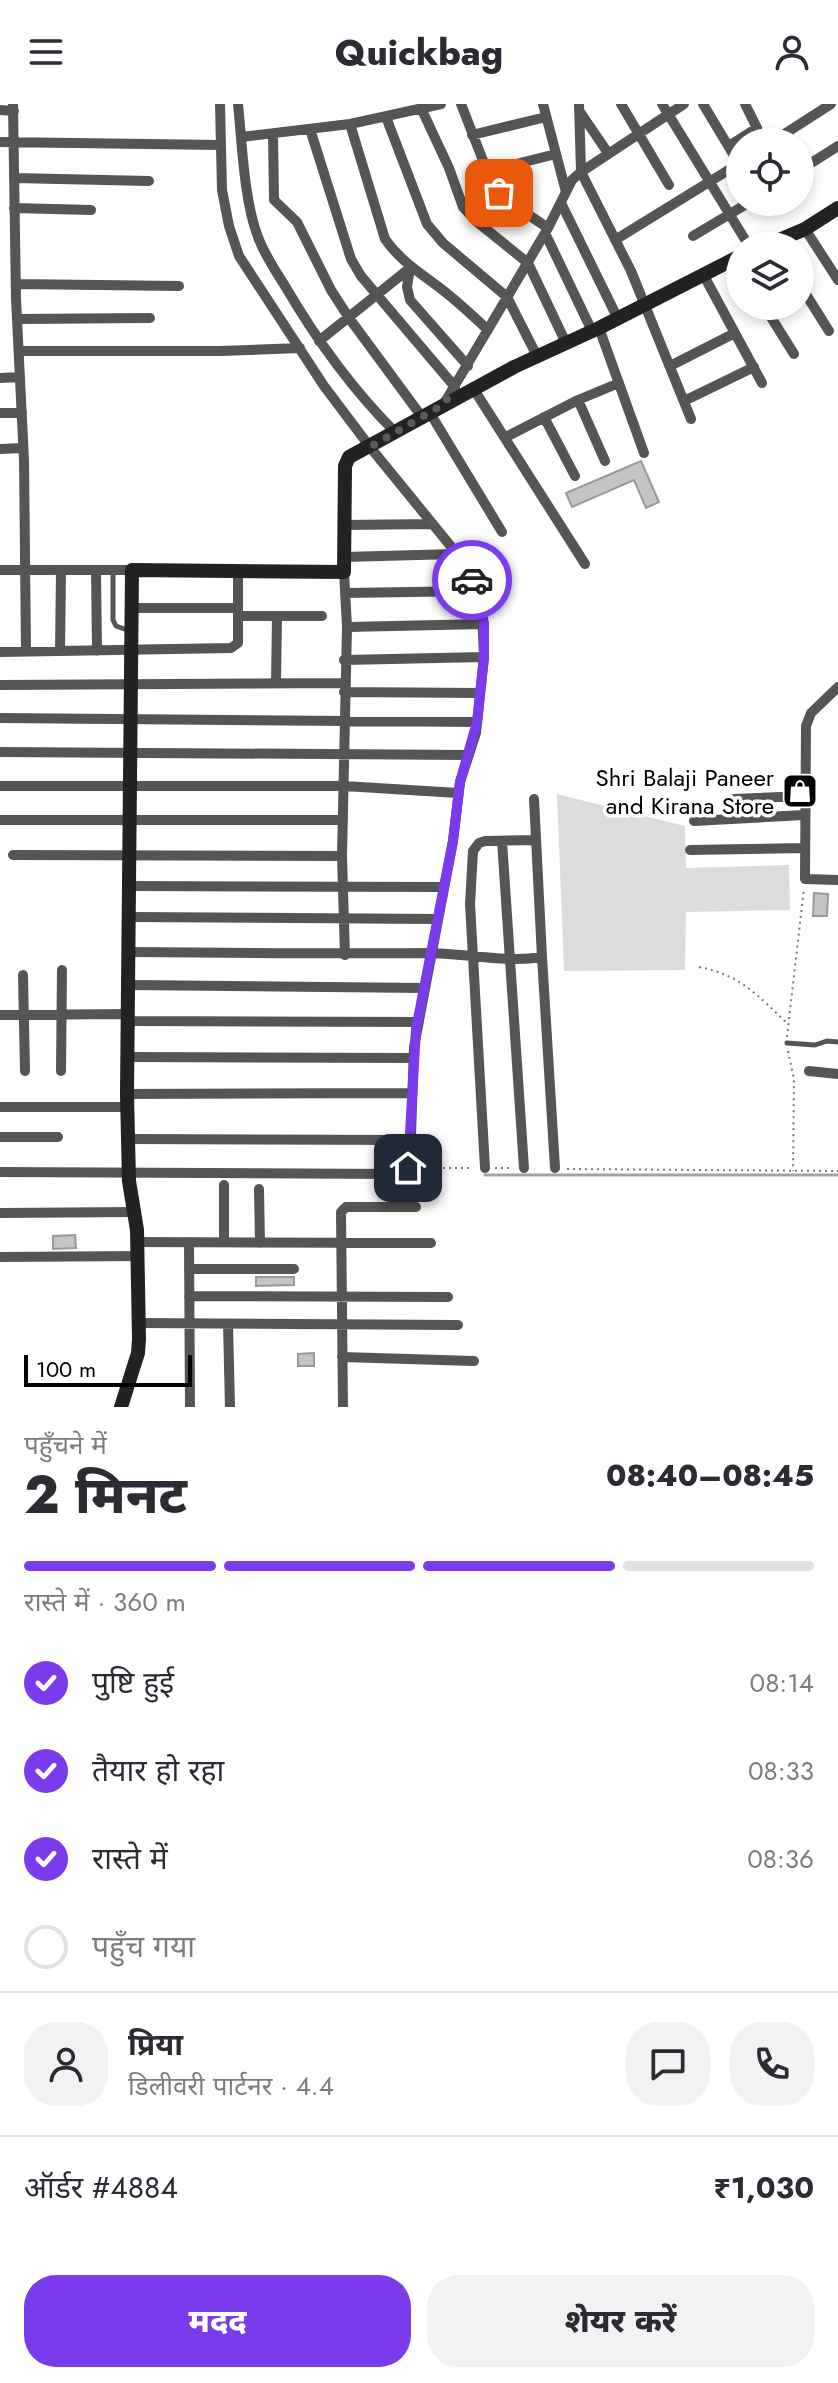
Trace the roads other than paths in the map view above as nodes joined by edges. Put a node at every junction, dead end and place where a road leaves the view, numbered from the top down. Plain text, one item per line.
1 (220, 104) edge
2 (238, 104) edge
3 (441, 104) edge
4 (461, 104) edge
5 (543, 104) edge
6 (621, 104) edge
7 (684, 104) edge
8 (703, 104) edge
9 (745, 104) edge
10 (831, 104) edge
11 (14, 107) edge
12 (421, 108) junction
13 (580, 108) edge
14 (665, 109) edge
15 (0, 110) edge
16 (386, 117) junction
17 (546, 117) junction
18 (350, 124) junction
19 (757, 128) edge
20 (794, 128) edge
21 (310, 129) junction
22 (638, 133) junction
23 (273, 134) junction
24 (472, 135) junction
25 (241, 137) junction
26 (726, 141) edge
27 (0, 142) edge
28 (13, 142) junction
29 (221, 145) junction
30 (838, 146) edge
31 (608, 153) junction
32 (556, 154) junction
33 (814, 161) edge
34 (581, 172) junction
35 (726, 172) edge
36 (14, 178) junction
37 (149, 181) dead end
38 (513, 181) dead end
39 (711, 182) junction
40 (669, 185) dead end
41 (563, 198) junction
42 (726, 206) edge
43 (14, 208) junction
44 (838, 208) edge
45 (91, 210) dead end
46 (728, 216) edge
47 (805, 229) junction
48 (547, 231) junction
49 (799, 232) edge
50 (693, 236) dead end
51 (615, 240) junction
52 (528, 263) junction
53 (726, 265) edge
54 (410, 268) junction
55 (703, 274) junction
56 (838, 280) edge
57 (16, 284) junction
58 (179, 286) dead end
59 (377, 295) junction
60 (507, 297) junction
61 (646, 304) junction
62 (814, 307) edge
63 (150, 318) dead end
64 (349, 318) junction
65 (17, 319) junction
66 (618, 319) junction
67 (773, 320) edge
68 (488, 330) junction
69 (596, 330) junction
70 (829, 331) dead end
71 (735, 333) junction
72 (319, 341) junction
73 (566, 343) junction
74 (300, 348) junction
75 (19, 351) junction
76 (794, 354) dead end
77 (537, 356) junction
78 (468, 366) junction
79 (670, 366) junction
80 (754, 367) junction
81 (20, 377) junction
82 (0, 378) edge
83 (619, 383) junction
84 (762, 383) dead end
85 (455, 387) junction
86 (473, 388) junction
87 (578, 400) junction
88 (684, 401) junction
89 (444, 404) junction
90 (0, 413) edge
91 (22, 413) junction
92 (426, 415) junction
93 (544, 417) junction
94 (691, 419) dead end
95 (506, 437) junction
96 (382, 440) junction
97 (23, 448) junction
98 (0, 449) edge
99 (644, 453) dead end
100 (605, 461) dead end
101 (575, 476) dead end
102 (433, 524) junction
103 (343, 525) junction
104 (502, 532) dead end
105 (456, 554) junction
106 (344, 564) junction
107 (585, 564) dead end
108 (0, 570) edge
109 (25, 570) junction
110 (61, 570) junction
111 (96, 570) junction
112 (113, 570) junction
113 (132, 570) junction
114 (238, 571) junction
115 (477, 591) junction
116 (345, 593) junction
117 (132, 608) junction
118 (238, 612) junction
119 (277, 616) junction
120 (322, 616) dead end
121 (484, 624) junction
122 (347, 627) junction
123 (131, 631) junction
124 (131, 650) junction
125 (26, 651) junction
126 (60, 651) junction
127 (97, 651) junction
128 (0, 652) edge
129 (484, 657) junction
130 (344, 660) junction
131 (276, 683) junction
132 (131, 684) junction
133 (0, 685) edge
134 (344, 687) junction
135 (838, 687) edge
136 (480, 693) junction
137 (0, 718) edge
138 (131, 719) junction
139 (344, 719) junction
140 (477, 722) junction
141 (131, 751) junction
142 (0, 752) edge
143 (469, 755) junction
144 (344, 756) junction
145 (131, 784) junction
146 (0, 786) edge
147 (344, 786) junction
148 (458, 793) junction
149 (805, 796) junction
150 (534, 799) dead end
151 (734, 799) dead end
152 (804, 815) junction
153 (0, 820) edge
154 (130, 820) junction
155 (343, 820) junction
156 (694, 821) dead end
157 (536, 840) junction
158 (502, 841) junction
159 (804, 848) junction
160 (690, 850) dead end
161 (129, 853) junction
162 (13, 855) dead end
163 (342, 856) junction
164 (838, 880) edge
165 (342, 885) junction
166 (128, 886) junction
167 (444, 887) junction
168 (128, 917) junction
169 (344, 919) junction
170 (438, 919) junction
171 (128, 952) junction
172 (434, 953) junction
173 (345, 955) junction
174 (474, 957) junction
175 (542, 957) junction
176 (508, 958) junction
177 (62, 970) dead end
178 (23, 975) dead end
179 (128, 985) junction
180 (424, 988) junction
181 (0, 1015) edge
182 (22, 1015) junction
183 (61, 1015) junction
184 (128, 1017) junction
185 (418, 1022) junction
186 (838, 1042) edge
187 (787, 1043) road end
188 (128, 1057) junction
189 (413, 1058) junction
190 (25, 1071) dead end
191 (61, 1071) dead end
192 (809, 1071) dead end
193 (838, 1074) edge
194 (412, 1093) junction
195 (128, 1101) junction
196 (0, 1107) edge
197 (0, 1137) edge
198 (58, 1137) dead end
199 (129, 1139) junction
200 (411, 1140) junction
201 (485, 1168) road end
202 (524, 1168) road end
203 (555, 1168) road end
204 (0, 1172) edge
205 (129, 1175) junction
206 (224, 1185) dead end
207 (259, 1189) dead end
208 (416, 1207) dead end
209 (135, 1212) junction
210 (0, 1213) edge
211 (189, 1242) junction
212 (224, 1242) junction
213 (260, 1243) junction
214 (340, 1243) junction
215 (431, 1243) dead end
216 (138, 1249) junction
217 (0, 1257) edge
218 (189, 1269) junction
219 (294, 1269) dead end
220 (189, 1296) junction
221 (448, 1297) dead end
222 (342, 1298) junction
223 (139, 1323) junction
224 (188, 1323) junction
225 (228, 1324) junction
226 (342, 1324) junction
227 (458, 1325) dead end
228 (342, 1357) junction
229 (474, 1361) dead end
230 (121, 1407) edge
231 (190, 1407) edge
232 (230, 1407) edge
233 (343, 1407) edge

1 - 29 street
2 - 25 street
3 - 12 street
4 - 24 street
5 - 17 street
6 - 22 street
7 - 14 street
8 - 26 street
9 - 19 street
10 - 20 street
11 - 15 street
11 - 28 street
12 - 16 street
12 - 52 street
13 - 31 street
13 - 34 street
14 - 22 street
14 - 39 street
16 - 18 street
16 - 60 street
17 - 24 street
17 - 32 street
18 - 21 street
18 - 54 street
21 - 23 street
21 - 59 street
22 - 31 street
22 - 40 street
23 - 25 street
23 - 64 street
24 - 48 street
25 - 72 street
27 - 28 street
28 - 29 street
28 - 36 street
29 - 74 street
30 - 33 street
31 - 34 street
32 - 38 street
32 - 41 street
34 - 41 street
34 - 51 street
35 - 39 street
36 - 37 street
36 - 43 street
39 - 42 street
39 - 51 street
41 - 48 street
41 - 66 street
43 - 45 street
43 - 57 street
44 - 47 street
46 - 50 street
47 - 49 street
47 - 56 street
48 - 52 street
48 - 69 street
51 - 61 street
52 - 60 street
52 - 73 street
53 - 55 street
54 - 59 street
54 - 68 street
54 - 78 street
55 - 61 street
55 - 71 street
57 - 58 street
57 - 65 street
59 - 64 street
59 - 85 street
60 - 68 street
60 - 77 street
61 - 66 street
61 - 79 street
62 - 70 street
63 - 65 street
64 - 72 street
64 - 92 street
65 - 75 street
66 - 69 street
67 - 76 street
68 - 78 street
69 - 73 street
69 - 83 street
71 - 79 street
71 - 80 street
72 - 96 street
73 - 77 street
74 - 75 street
74 - 96 street
75 - 81 street
77 - 86 street
78 - 85 street
79 - 88 street
80 - 84 street
80 - 88 street
81 - 82 street
81 - 91 street
83 - 87 street
83 - 99 street
85 - 89 street
86 - 89 street
86 - 95 street
87 - 93 street
87 - 100 street
88 - 94 street
89 - 92 street
90 - 91 street
91 - 97 street
92 - 96 street
92 - 104 street
93 - 95 street
93 - 101 street
95 - 107 street
96 - 102 street
96 - 103 street
97 - 98 street
97 - 109 street
102 - 103 street
102 - 105 street
103 - 106 street
105 - 106 street
105 - 115 street
106 - 114 street
106 - 116 street
108 - 109 street
109 - 110 street
109 - 125 street
110 - 111 street
110 - 126 street
111 - 112 street
111 - 127 street
112 - 113 street
112 - 123 lane
113 - 114 street
113 - 117 street
114 - 118 street
115 - 116 street
115 - 121 street
116 - 122 street
117 - 118 street
117 - 123 street
118 - 119 street
118 - 124 street
119 - 120 street
119 - 131 street
121 - 122 street
121 - 129 street
122 - 130 street
123 - 124 street
124 - 127 street
124 - 132 street
125 - 126 street
125 - 128 street
126 - 127 street
129 - 130 street
129 - 136 street
130 - 134 street
131 - 132 street
131 - 134 street
132 - 133 street
132 - 138 street
134 - 136 street
134 - 139 street
135 - 149 street
136 - 140 street
137 - 138 street
138 - 139 street
138 - 141 street
139 - 140 street
139 - 144 street
140 - 143 street
141 - 142 street
141 - 144 street
141 - 145 street
143 - 144 street
143 - 148 street
144 - 147 street
145 - 146 street
145 - 147 street
145 - 154 street
147 - 148 street
147 - 155 street
148 - 167 street
149 - 151 street
149 - 152 street
150 - 157 street
152 - 156 street
152 - 159 street
153 - 154 street
154 - 155 street
154 - 161 street
155 - 163 street
157 - 158 street
157 - 175 street
158 - 174 street
158 - 176 street
159 - 160 street
159 - 164 street
161 - 162 street
161 - 163 street
161 - 166 street
163 - 165 street
165 - 166 street
165 - 167 street
165 - 169 street
166 - 168 street
167 - 170 street
168 - 169 street
168 - 171 street
169 - 170 street
169 - 173 street
170 - 172 street
171 - 173 street
171 - 179 street
172 - 173 street
172 - 174 street
172 - 180 street
174 - 176 street
174 - 201 street
175 - 176 street
175 - 203 street
176 - 202 street
177 - 183 street
178 - 182 street
179 - 180 street
179 - 184 street
180 - 185 street
181 - 182 street
182 - 183 street
182 - 190 street
183 - 184 street
183 - 191 street
184 - 185 street
184 - 188 street
185 - 189 street
186 - 187 lane
188 - 189 street
188 - 195 street
189 - 194 street
192 - 193 street
194 - 195 street
194 - 200 street
195 - 196 street
195 - 199 street
197 - 198 street
199 - 200 street
199 - 205 street
200 - 205 street
204 - 205 street
205 - 209 street
206 - 212 street
207 - 213 street
208 - 214 street
209 - 210 street
209 - 216 street
211 - 212 street
211 - 216 street
211 - 218 street
212 - 213 street
213 - 214 street
214 - 215 street
214 - 222 street
216 - 217 street
216 - 223 street
218 - 219 street
218 - 220 street
220 - 222 street
220 - 224 street
221 - 222 street
222 - 226 street
223 - 224 street
223 - 230 street
224 - 225 street
224 - 231 street
225 - 226 street
225 - 232 street
226 - 227 street
226 - 228 street
228 - 229 street
228 - 233 street

